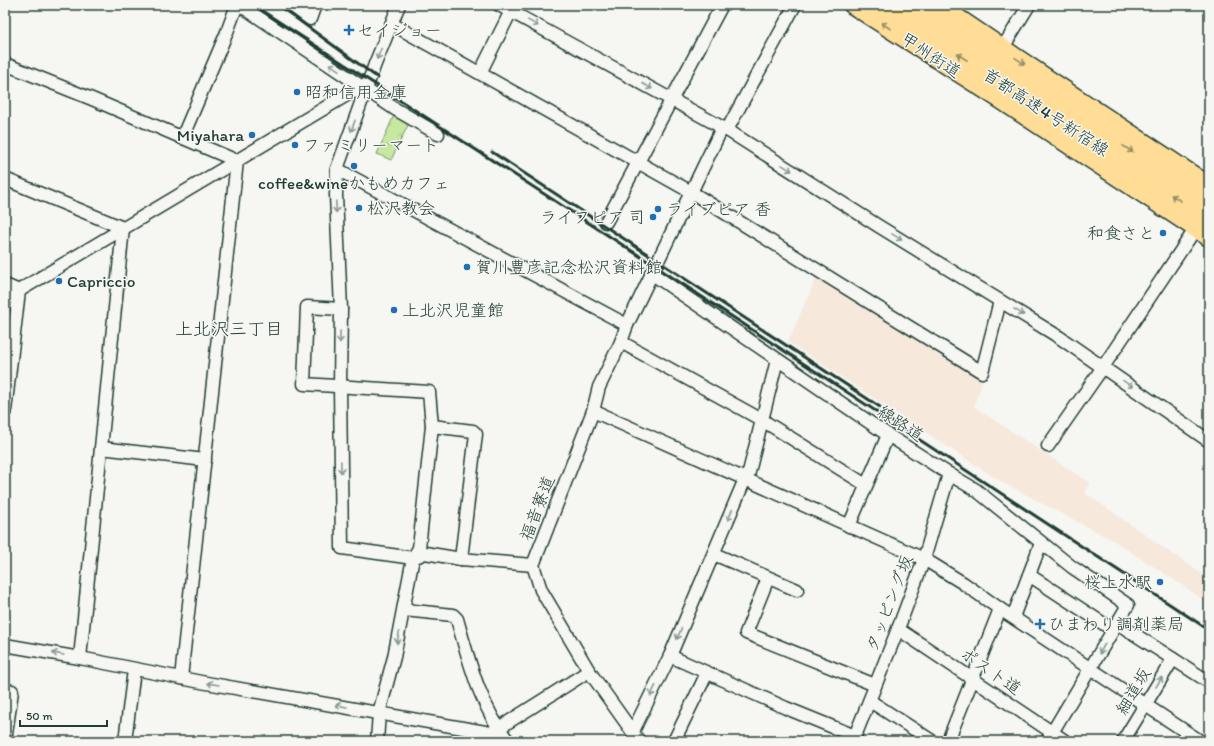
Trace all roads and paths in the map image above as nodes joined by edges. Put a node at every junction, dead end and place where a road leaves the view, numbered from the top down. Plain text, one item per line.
1 (239, 5) edge
2 (291, 5) edge
3 (316, 5) edge
4 (399, 5) edge
5 (499, 5) edge
6 (722, 5) edge
7 (795, 5) edge
8 (853, 5) edge
9 (883, 5) edge
10 (908, 5) edge
11 (938, 5) edge
12 (1029, 5) edge
13 (513, 8) edge
14 (392, 24) junction
15 (1002, 49) junction
16 (5, 64) edge
17 (480, 73) junction
18 (366, 89) junction
19 (672, 100) junction
20 (725, 129) junction
21 (438, 134) dead end
22 (182, 138) junction
23 (237, 160) junction
24 (639, 162) junction
25 (337, 168) junction
26 (5, 179) edge
27 (1209, 186) edge
28 (691, 192) junction
29 (1209, 202) edge
30 (606, 222) dead end
31 (123, 228) junction
32 (1205, 228) edge
33 (651, 273) junction
34 (5, 285) edge
35 (19, 290) junction
36 (5, 299) edge
37 (1000, 301) junction
38 (341, 309) junction
39 (627, 325) junction
40 (621, 342) junction
41 (777, 360) junction
42 (1103, 367) junction
43 (340, 386) junction
44 (5, 411) edge
45 (593, 411) junction
46 (762, 420) junction
47 (432, 426) junction
48 (888, 436) junction
49 (1209, 441) edge
50 (1048, 446) dead end
51 (101, 448) junction
52 (205, 460) junction
53 (949, 474) junction
54 (745, 479) junction
55 (866, 485) junction
56 (850, 526) junction
57 (1041, 543) junction
58 (714, 554) junction
59 (413, 558) junction
60 (461, 559) junction
61 (924, 559) junction
62 (533, 565) junction
63 (1030, 575) junction
64 (768, 578) junction
65 (797, 590) dead end
66 (1000, 609) junction
67 (404, 610) junction
68 (1013, 617) junction
69 (1115, 626) junction
70 (898, 629) junction
71 (5, 645) edge
72 (670, 656) junction
73 (80, 658) junction
74 (1173, 659) junction
75 (1091, 669) junction
76 (134, 670) junction
77 (589, 671) junction
78 (707, 674) junction
79 (181, 678) junction
80 (973, 680) junction
81 (1209, 682) edge
82 (875, 685) junction
83 (5, 690) edge
84 (870, 701) junction
85 (1145, 704) junction
86 (379, 713) junction
87 (498, 729) junction
88 (636, 736) edge
89 (1049, 737) edge
90 (854, 738) edge
91 (5, 741) edge
92 (125, 741) edge
93 (377, 741) edge
94 (508, 741) edge
95 (674, 741) edge
96 (932, 741) edge
97 (948, 741) edge
98 (1065, 741) edge
99 (1123, 741) edge
100 (1200, 741) edge

18 -> 1 street
1 - 22 street
2 - 3 street
4 - 14 street
5 - 13 street
6 - 19 street
7 - 20 street, 福音寮道
32 -> 8 highway, 甲州街道
32 -> 9 highway, 首都高速4号新宿線
10 -> 29 highway, 首都高速4号新宿線
11 - 15 highway
12 - 15 street
13 - 17 street
13 -> 19 street
14 - 17 street
14 -> 18 street
15 -> 27 highway
16 - 22 street
17 - 24 street
18 - 21 street
18 - 23 street
18 -> 25 street
19 - 20 street
19 - 24 street
20 - 28 street, 福音寮道
20 -> 37 street
22 - 23 street
23 - 31 street
23 - 52 street
24 - 28 street
24 - 30 street
25 -> 38 street
25 - 39 street
26 - 31 street
28 - 33 street, 福音寮道
28 - 37 street
31 - 35 street
31 - 51 street
32 - 42 street
33 - 39 street, 福音寮道
33 - 41 street, 線路道
34 - 35 street
35 - 36 street
35 - 44 street
37 -> 42 street
38 -> 43 street
38 - 43 street
39 - 40 street, 福音寮道
40 - 45 street, 福音寮道
40 - 46 street
41 - 46 street
41 - 48 street, 線路道
42 -> 49 street
42 - 50 street
43 - 47 street
43 -> 59 street
45 - 54 street
45 - 62 street, 福音寮道
46 - 54 street
46 - 55 street
47 - 59 street
47 - 60 street
48 - 53 street, 線路道
48 - 55 street
51 - 52 street
51 - 73 street
52 - 79 street
53 - 57 street, 線路道
53 - 61 street, タッピング坂
54 - 56 street
54 -> 58 street
55 - 56 street
56 - 61 street
57 - 63 street
57 - 69 street, 線路道
58 - 64 street
58 -> 72 street
59 - 60 street
59 - 67 street
60 - 62 street
61 - 66 street
61 - 70 street, タッピング坂
62 - 77 street, 福音寮道
63 - 68 street
63 - 69 street
64 - 65 street
64 - 82 street
66 - 68 street
66 - 80 street
67 -> 86 street
67 - 87 street
68 - 75 street
69 - 74 street
69 -> 75 street
70 - 80 street, ポスト道
70 - 82 street, タッピング坂
73 -> 71 street
72 - 78 street
72 -> 88 street
73 - 76 street
74 - 81 street
85 -> 74 street, 細道坂
75 - 85 street
75 - 89 street
76 - 79 street
76 - 92 street
77 - 87 street
77 - 88 street, 福音寮道
78 - 90 street
78 - 95 street
86 -> 79 street
80 - 89 street, ポスト道
80 - 97 street
82 - 84 street, タッピング坂
83 - 91 street
84 - 90 street, タッピング坂
84 - 96 street
85 - 99 street, 細道坂
85 - 100 street
86 - 87 street
86 - 93 street
87 - 94 street
89 - 98 street, ポスト道

